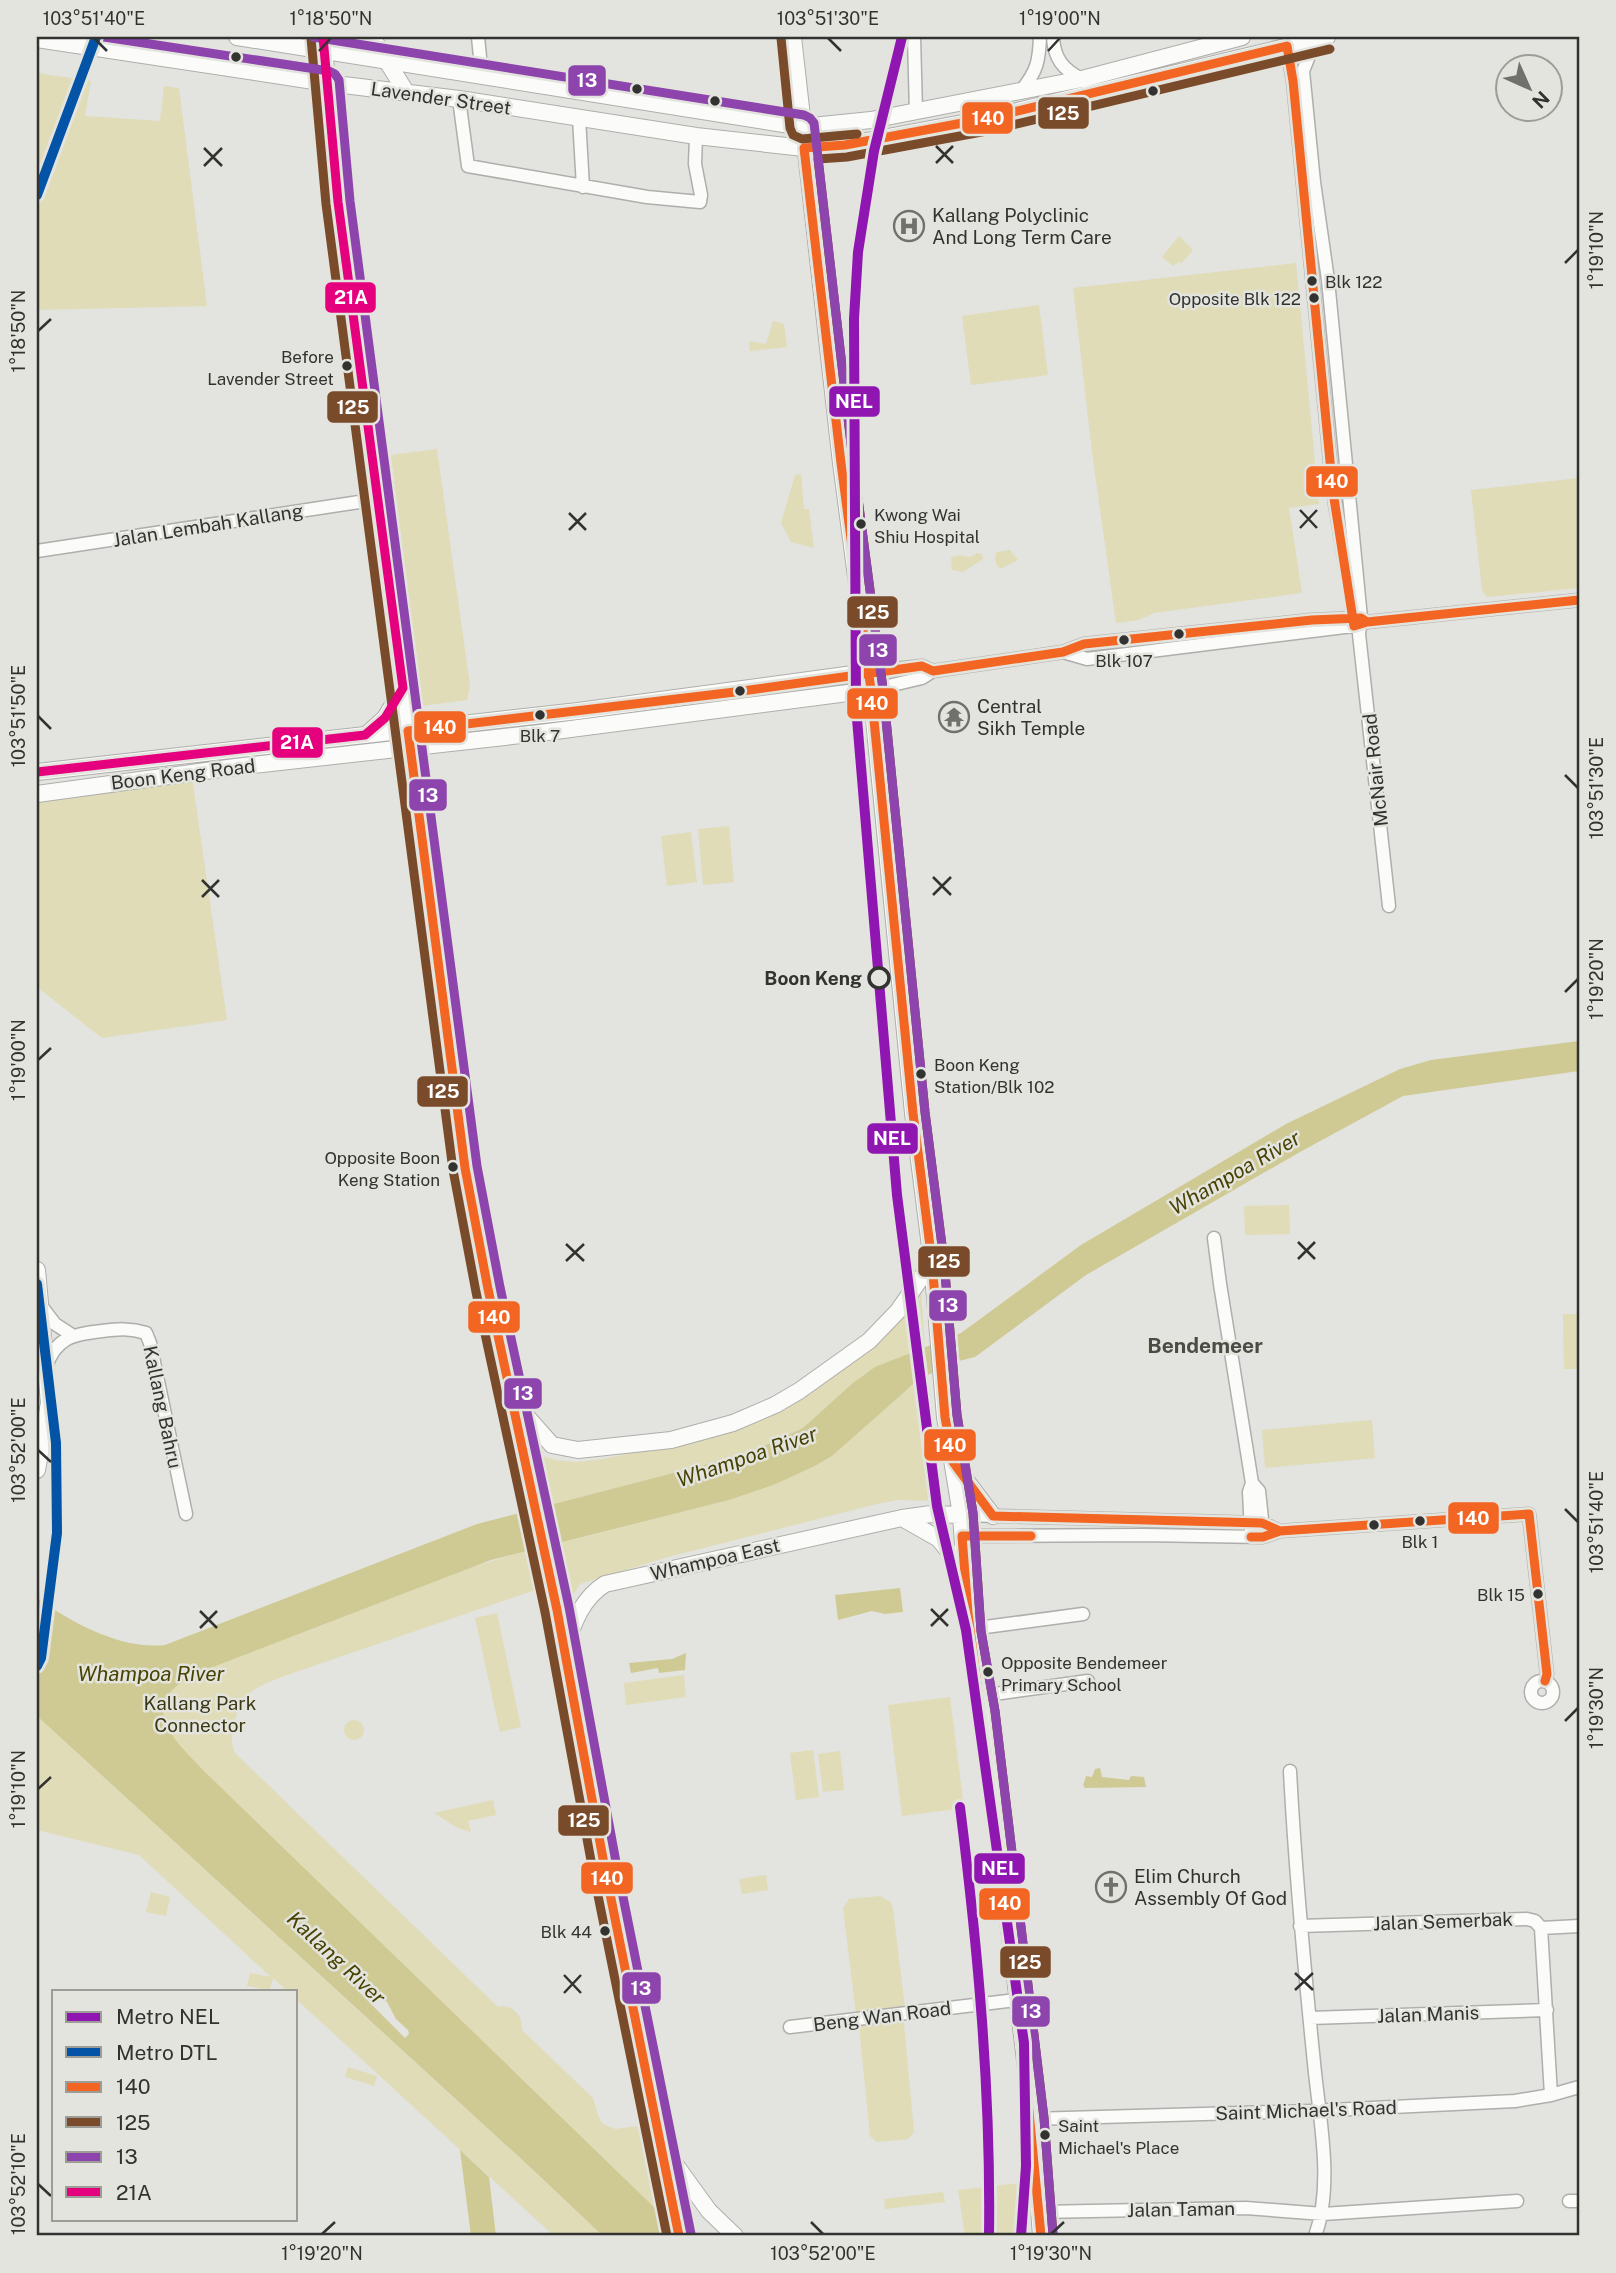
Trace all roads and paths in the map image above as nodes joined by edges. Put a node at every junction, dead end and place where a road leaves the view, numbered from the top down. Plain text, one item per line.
1 (237, 37) edge
2 (372, 37) edge
3 (478, 37) edge
4 (793, 37) edge
5 (914, 37) edge
6 (1040, 37) edge
7 (1053, 37) edge
8 (1242, 37) edge
9 (1328, 37) edge
10 (37, 39) edge
11 (324, 43) edge
12 (1287, 46) junction
13 (387, 60) junction
14 (482, 77) junction
15 (1082, 79) junction
16 (327, 83) junction
17 (1021, 91) junction
18 (406, 92) junction
19 (459, 99) junction
20 (916, 112) junction
21 (579, 118) junction
22 (802, 127) junction
23 (696, 136) junction
24 (804, 148) junction
25 (583, 187) junction
26 (379, 499) junction
27 (37, 551) edge
28 (1579, 600) edge
29 (1359, 624) junction
30 (933, 671) junction
31 (868, 672) junction
32 (402, 688) junction
33 (871, 690) junction
34 (408, 731) junction
35 (365, 735) junction
36 (409, 748) junction
37 (37, 772) edge
38 (37, 794) edge
39 (1389, 906) dead end
40 (1214, 1238) dead end
41 (932, 1262) junction
42 (37, 1270) edge
43 (41, 1305) junction
44 (40, 1333) edge
45 (72, 1335) junction
46 (46, 1368) junction
47 (512, 1399) junction
48 (953, 1462) junction
49 (37, 1470) edge
50 (1252, 1483) junction
51 (1250, 1503) junction
52 (186, 1514) dead end
53 (961, 1516) junction
54 (993, 1516) junction
55 (902, 1518) junction
56 (1229, 1522) junction
57 (1256, 1523) junction
58 (1280, 1531) junction
59 (962, 1536) junction
60 (1257, 1537) junction
61 (964, 1572) junction
62 (1083, 1614) dead end
63 (969, 1632) junction
64 (565, 1651) junction
65 (1088, 1681) dead end
66 (1545, 1681) dead end
67 (980, 1696) junction
68 (1290, 1771) dead end
69 (1300, 1926) junction
70 (1579, 1926) edge
71 (1541, 1928) junction
72 (1016, 2000) junction
73 (1547, 2010) junction
74 (1310, 2018) junction
75 (790, 2027) dead end
76 (1579, 2087) edge
77 (1551, 2095) junction
78 (1320, 2110) junction
79 (1032, 2119) junction
80 (662, 2144) junction
81 (1517, 2201) dead end
82 (1039, 2212) junction
83 (1323, 2214) junction
84 (679, 2236) edge
85 (735, 2236) edge
86 (1041, 2236) edge
87 (1315, 2236) edge

1 - 11 main road, Lavender Street
2 - 13 main road
3 - 14 street
4 - 22 main road
5 - 20 street
6 - 17 street
7 - 15 street
8 - 15 main road, Lavender Street
9 - 12 main road, Lavender Street
9 - 29 street, McNair Road
10 - 16 main road, Lavender Street
11 - 13 main road, Lavender Street
11 - 16 main road
12 - 24 main road, Lavender Street
12 - 29 street, McNair Road
13 - 14 main road, Lavender Street
13 - 18 main road
14 - 22 main road, Lavender Street
15 - 17 main road, Lavender Street
16 - 18 main road, Lavender Street
16 - 26 main road
17 - 20 main road, Lavender Street
18 - 19 main road, Lavender Street
19 - 21 main road, Lavender Street
19 - 25 street
20 - 22 main road, Lavender Street
21 - 23 main road, Lavender Street
21 - 25 street
22 - 24 main road
23 - 24 main road, Lavender Street
23 - 25 street
24 - 31 main road
26 - 27 street, Jalan Lembah Kallang
26 - 32 main road
28 - 29 street
29 - 30 street
29 - 39 street, McNair Road
30 - 31 street
30 - 33 street
31 - 33 main road
31 - 34 main road, Boon Keng Road
32 - 34 main road
32 - 35 main road
33 - 36 main road, Boon Keng Road
33 - 41 main road
34 - 35 main road, Boon Keng Road
34 - 36 main road
35 - 37 main road, Boon Keng Road
36 - 38 main road, Boon Keng Road
36 - 47 main road
40 - 50 street
41 - 47 main road
41 - 48 main road
42 - 43 main road
43 - 44 main road
43 - 45 street
44 - 46 main road
45 - 46 street
45 - 52 street, Kallang Bahru
46 - 49 main road
47 - 64 main road
48 - 53 main road
48 - 54 main road
50 - 51 street
50 - 57 street
51 - 56 street
51 - 57 street
53 - 54 street
53 - 55 main road, Whampoa East
53 - 59 main road
54 - 56 street
55 - 61 main road
55 - 64 main road, Whampoa East
56 - 57 street
57 - 58 street
57 - 60 street
58 - 60 street
58 - 66 street
59 - 60 street
59 - 61 main road
61 - 63 main road
62 - 63 street
63 - 67 main road
64 - 80 main road
65 - 67 street
67 - 72 main road
68 - 69 street
69 - 71 street, Jalan Semerbak
69 - 74 street
70 - 71 street
71 - 73 street, Jalan Semerbak
72 - 75 street, Beng Wan Road
72 - 79 main road
73 - 74 street, Jalan Manis
73 - 77 street, Jalan Semerbak
74 - 78 street
76 - 77 street, Saint Michael's Road
77 - 78 street, Saint Michael's Road
78 - 79 street, Saint Michael's Road
78 - 83 street
79 - 82 main road
80 - 84 main road
80 - 85 main road
81 - 83 street, Jalan Taman
82 - 83 street, Jalan Taman
82 - 86 main road
83 - 87 street

